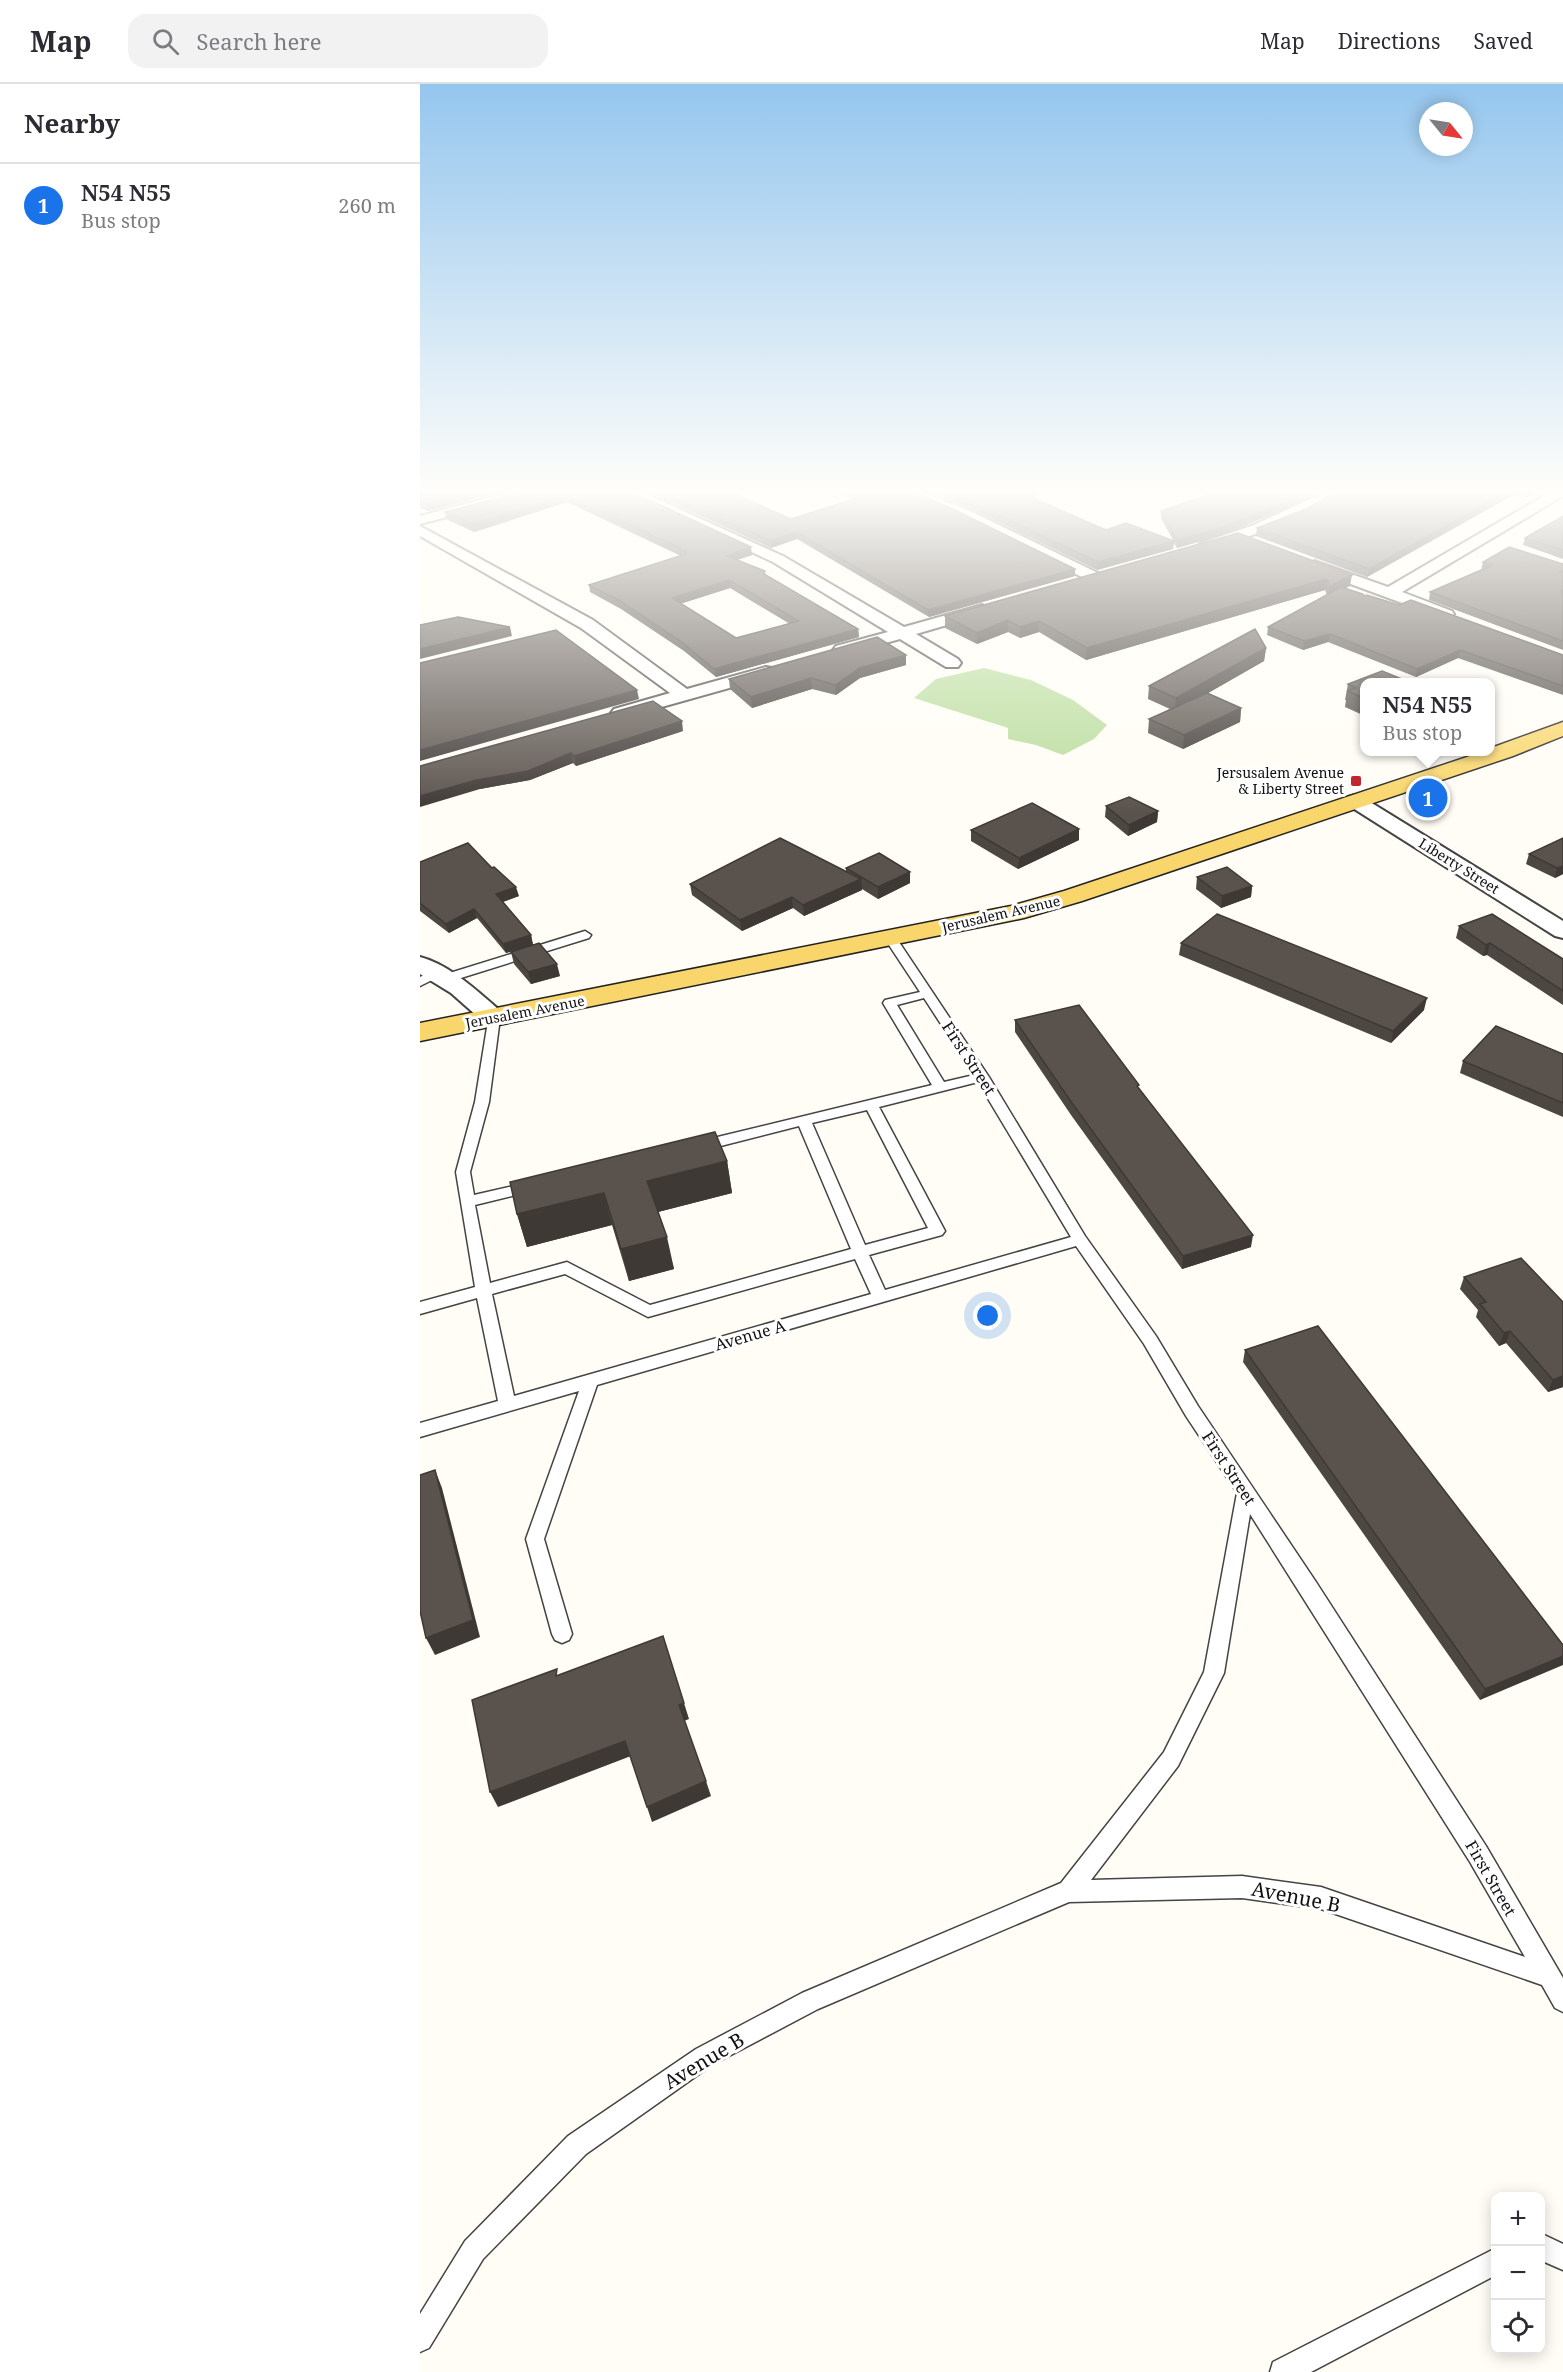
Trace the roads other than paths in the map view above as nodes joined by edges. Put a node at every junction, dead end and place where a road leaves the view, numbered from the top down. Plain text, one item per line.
1 (540, 598) edge
2 (844, 598) edge
3 (1403, 598) edge
4 (994, 607) edge
5 (1466, 622) edge
6 (587, 624) junction
7 (565, 630) dead end
8 (904, 633) junction
9 (827, 654) edge
10 (952, 663) dead end
11 (783, 667) edge
12 (684, 695) junction
13 (604, 718) edge
14 (1563, 729) edge
15 (1495, 753) edge
16 (1485, 756) edge
17 (1355, 801) junction
18 (1558, 922) edge
19 (585, 935) dead end
20 (891, 939) junction
21 (430, 975) edge
22 (927, 994) junction
23 (494, 1018) junction
24 (420, 1032) edge
25 (982, 1077) junction
26 (940, 1087) junction
27 (871, 1104) junction
28 (804, 1121) junction
29 (688, 1149) edge
30 (548, 1183) edge
31 (467, 1202) junction
32 (1080, 1240) junction
33 (860, 1252) junction
34 (483, 1290) junction
35 (881, 1298) junction
36 (420, 1308) edge
37 (591, 1380) junction
38 (507, 1405) junction
39 (420, 1430) edge
40 (1245, 1494) junction
41 (562, 1634) dead end
42 (1069, 1891) junction
43 (1548, 1976) junction
44 (1563, 2000) edge
45 (1545, 2248) edge
46 (1563, 2257) edge
47 (1491, 2264) edge
48 (420, 2339) edge
49 (1283, 2372) edge

1 - 6 street
2 - 8 street
3 - 5 street
4 - 8 street
6 - 7 street
6 - 12 street
8 - 9 street
8 - 10 street
11 - 12 street
12 - 13 street
14 - 15 main road, Jerusalem Avenue
16 - 17 main road, Jerusalem Avenue
17 - 18 street, Liberty Street
17 - 20 main road, Jerusalem Avenue
19 - 21 lane
20 - 22 lane, First Street
20 - 23 main road, Jerusalem Avenue
21 - 23 street
22 - 25 lane, First Street
22 - 26 lane
23 - 24 main road, Jerusalem Avenue
23 - 31 lane
25 - 26 lane
25 - 32 lane, First Street
26 - 27 lane
27 - 28 lane
27 - 33 lane
28 - 29 lane
28 - 33 lane
30 - 31 lane
31 - 34 lane
32 - 35 lane, Avenue A
32 - 40 lane, First Street
33 - 34 lane
33 - 35 lane
34 - 36 lane
34 - 38 lane
35 - 37 lane, Avenue A
37 - 38 lane, Avenue A
37 - 41 lane
38 - 39 lane, Avenue A
40 - 42 lane, Avenue B
40 - 43 lane, First Street
42 - 43 lane, Avenue B
42 - 48 lane, Avenue B
43 - 44 lane, First Street
45 - 46 lane
47 - 49 lane

